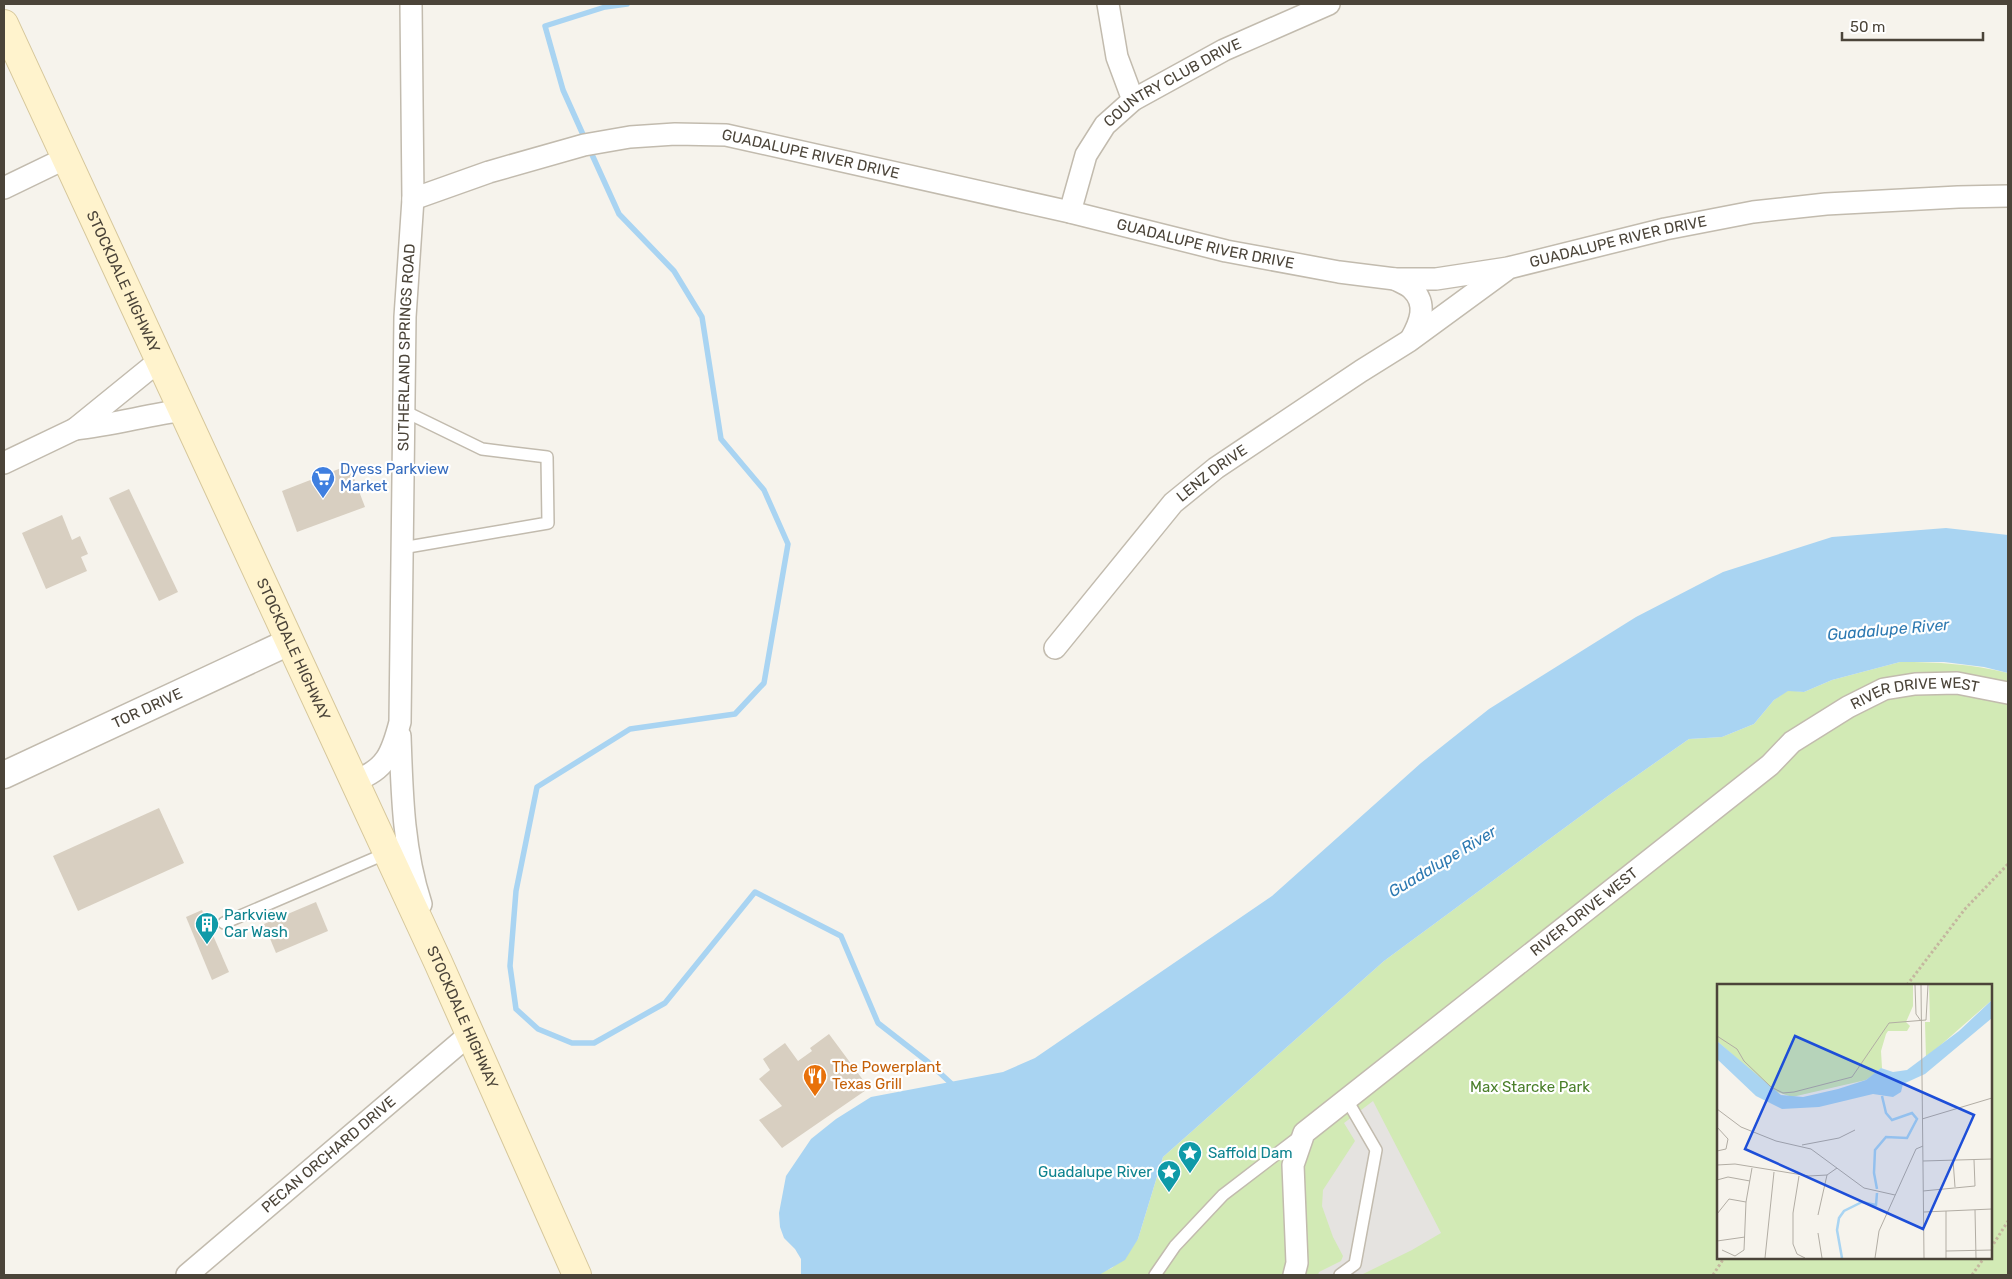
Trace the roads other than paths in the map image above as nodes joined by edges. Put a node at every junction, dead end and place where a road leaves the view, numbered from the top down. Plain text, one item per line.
1 (412, 4) edge
2 (1108, 4) edge
3 (1329, 4) edge
4 (4, 24) edge
5 (1133, 100) junction
6 (66, 158) junction
7 (4, 188) edge
8 (2008, 196) edge
9 (412, 199) junction
10 (1070, 212) junction
11 (1508, 268) junction
12 (1394, 279) junction
13 (1409, 342) junction
14 (160, 360) junction
15 (184, 410) junction
16 (404, 411) junction
17 (75, 429) junction
18 (4, 463) edge
19 (402, 548) junction
20 (289, 642) junction
21 (1055, 648) dead end
22 (2008, 693) edge
23 (400, 722) junction
24 (5, 770) edge
25 (354, 781) junction
26 (387, 853) junction
27 (224, 922) dead end
28 (438, 962) junction
29 (470, 1034) junction
30 (1347, 1100) junction
31 (1304, 1133) junction
32 (186, 1275) edge
33 (577, 1275) edge
34 (1155, 1275) edge
35 (1294, 1275) edge
36 (1340, 1275) edge

1 - 9 street, SUTHERLAND SPRINGS ROAD
2 - 5 street
3 - 5 street, COUNTRY CLUB DRIVE
4 - 6 main road, STOCKDALE HIGHWAY
5 - 10 street, COUNTRY CLUB DRIVE
6 - 7 street
6 - 14 main road, STOCKDALE HIGHWAY
8 - 11 street, GUADALUPE RIVER DRIVE
9 - 10 street, GUADALUPE RIVER DRIVE
9 - 16 street, SUTHERLAND SPRINGS ROAD
10 - 12 street, GUADALUPE RIVER DRIVE
11 - 12 street, GUADALUPE RIVER DRIVE
11 - 13 street, LENZ DRIVE
12 - 13 street
13 - 21 street, LENZ DRIVE
14 - 15 main road, STOCKDALE HIGHWAY
14 - 17 street
15 - 17 street
15 - 20 main road, STOCKDALE HIGHWAY
16 - 19 street, SUTHERLAND SPRINGS ROAD
16 - 19 lane
17 - 18 street
19 - 23 street, SUTHERLAND SPRINGS ROAD
20 - 24 street, TOR DRIVE
20 - 25 main road, STOCKDALE HIGHWAY
22 - 30 street, RIVER DRIVE WEST
23 - 25 street, SUTHERLAND SPRINGS ROAD
23 - 28 street, SUTHERLAND SPRINGS ROAD
25 - 26 main road, STOCKDALE HIGHWAY
26 - 27 lane
26 - 28 main road, STOCKDALE HIGHWAY
28 - 29 main road, STOCKDALE HIGHWAY
29 - 32 street, PECAN ORCHARD DRIVE
29 - 33 main road, STOCKDALE HIGHWAY
30 - 31 street, RIVER DRIVE WEST
30 - 36 lane
31 - 34 lane
31 - 35 street

